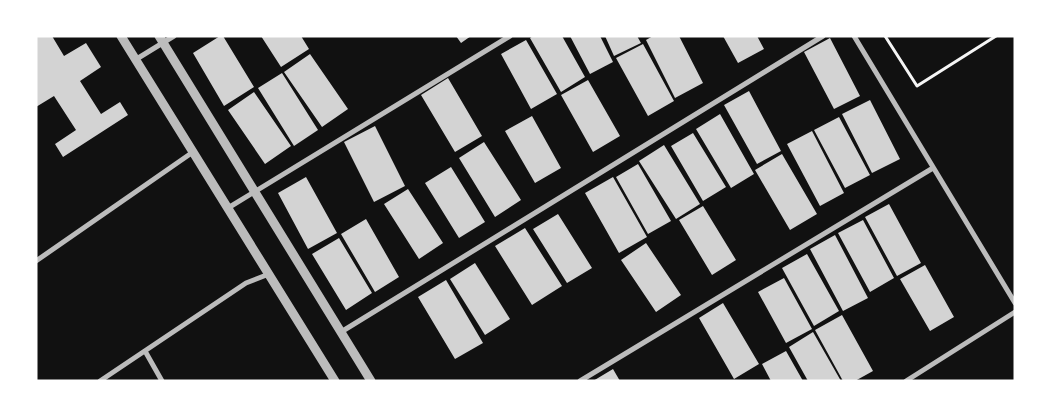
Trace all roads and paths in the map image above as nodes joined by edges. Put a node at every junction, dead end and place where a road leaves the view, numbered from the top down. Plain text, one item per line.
1 (121, 36) edge
2 (174, 36) edge
3 (510, 36) edge
4 (823, 36) edge
5 (854, 36) edge
6 (885, 36) edge
7 (996, 36) edge
8 (161, 40) edge
9 (135, 60) junction
10 (193, 152) junction
11 (934, 168) junction
12 (254, 192) junction
13 (228, 208) junction
14 (36, 261) edge
15 (269, 274) junction
16 (1015, 302) edge
17 (1015, 312) edge
18 (341, 332) junction
19 (145, 351) junction
20 (100, 381) edge
21 (162, 381) edge
22 (335, 381) edge
23 (371, 381) edge
24 (580, 381) edge
25 (906, 381) edge

1 - 9 street
2 - 8 street
3 - 12 street
4 - 18 street
5 - 11 street
6 - 7 path
8 - 9 street
8 - 12 street
9 - 10 street
10 - 13 street
10 - 14 street
11 - 16 street
11 - 24 street
12 - 13 street
12 - 18 street
13 - 15 street
15 - 19 street
15 - 22 street
17 - 25 street
18 - 23 street
19 - 20 street
19 - 21 street

